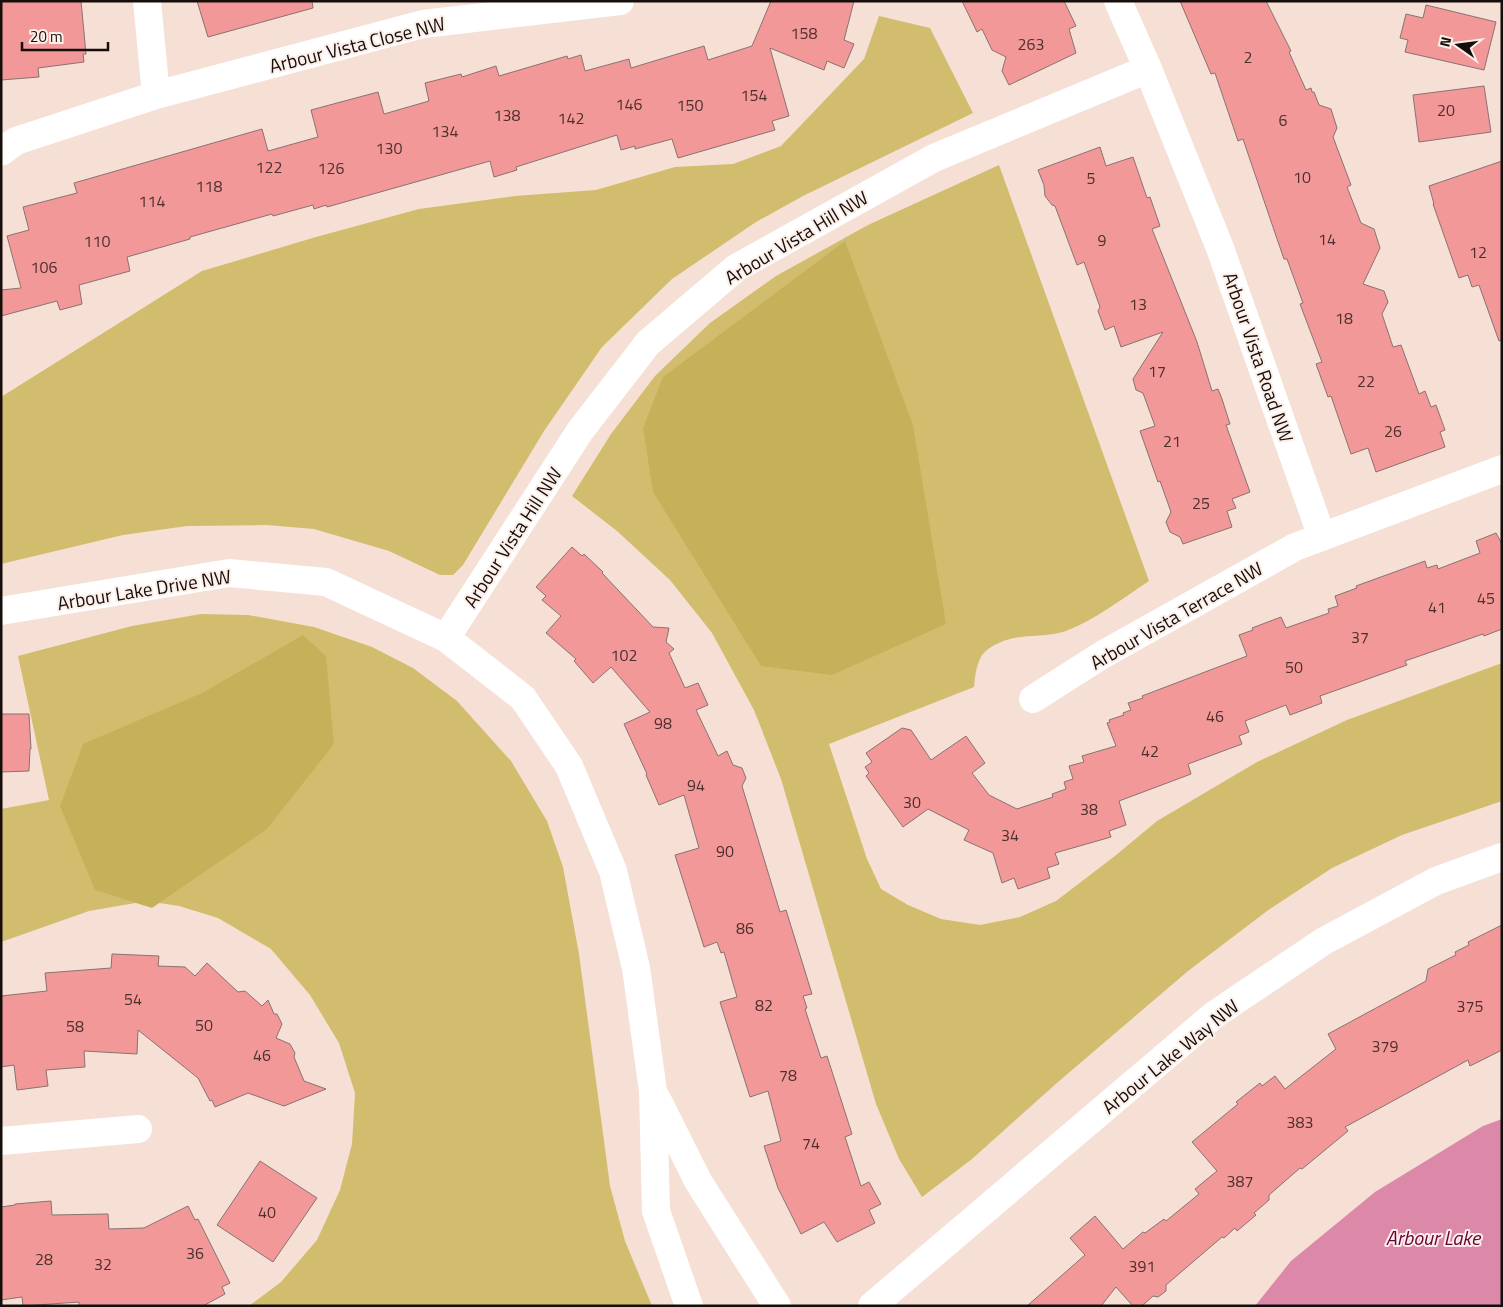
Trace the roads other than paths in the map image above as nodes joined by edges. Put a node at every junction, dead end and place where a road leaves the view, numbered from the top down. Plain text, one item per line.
1 (147, 1) edge
2 (620, 1) edge
3 (1118, 1) edge
4 (1148, 69) junction
5 (156, 95) junction
6 (1, 152) edge
7 (1502, 469) edge
8 (1322, 537) junction
9 (1, 612) edge
10 (446, 638) junction
11 (1033, 699) dead end
12 (1502, 857) edge
13 (653, 1091) junction
14 (138, 1129) dead end
15 (1, 1142) edge
16 (688, 1306) edge
17 (777, 1306) edge
18 (872, 1306) edge

1 - 5 street
2 - 5 street, Arbour Vista Close NW
3 - 4 street, Arbour Vista Road NW
4 - 8 street, Arbour Vista Road NW
4 - 10 street, Arbour Vista Hill NW
5 - 6 street, Arbour Vista Close NW
7 - 8 street
8 - 11 street, Arbour Vista Terrace NW
9 - 10 street, Arbour Lake Drive NW
10 - 13 street, Arbour Lake Drive NW
12 - 18 street, Arbour Lake Way NW
13 - 16 street, Arbour Lake Drive NW
13 - 17 street, Arbour Lake Drive NW
14 - 15 street

